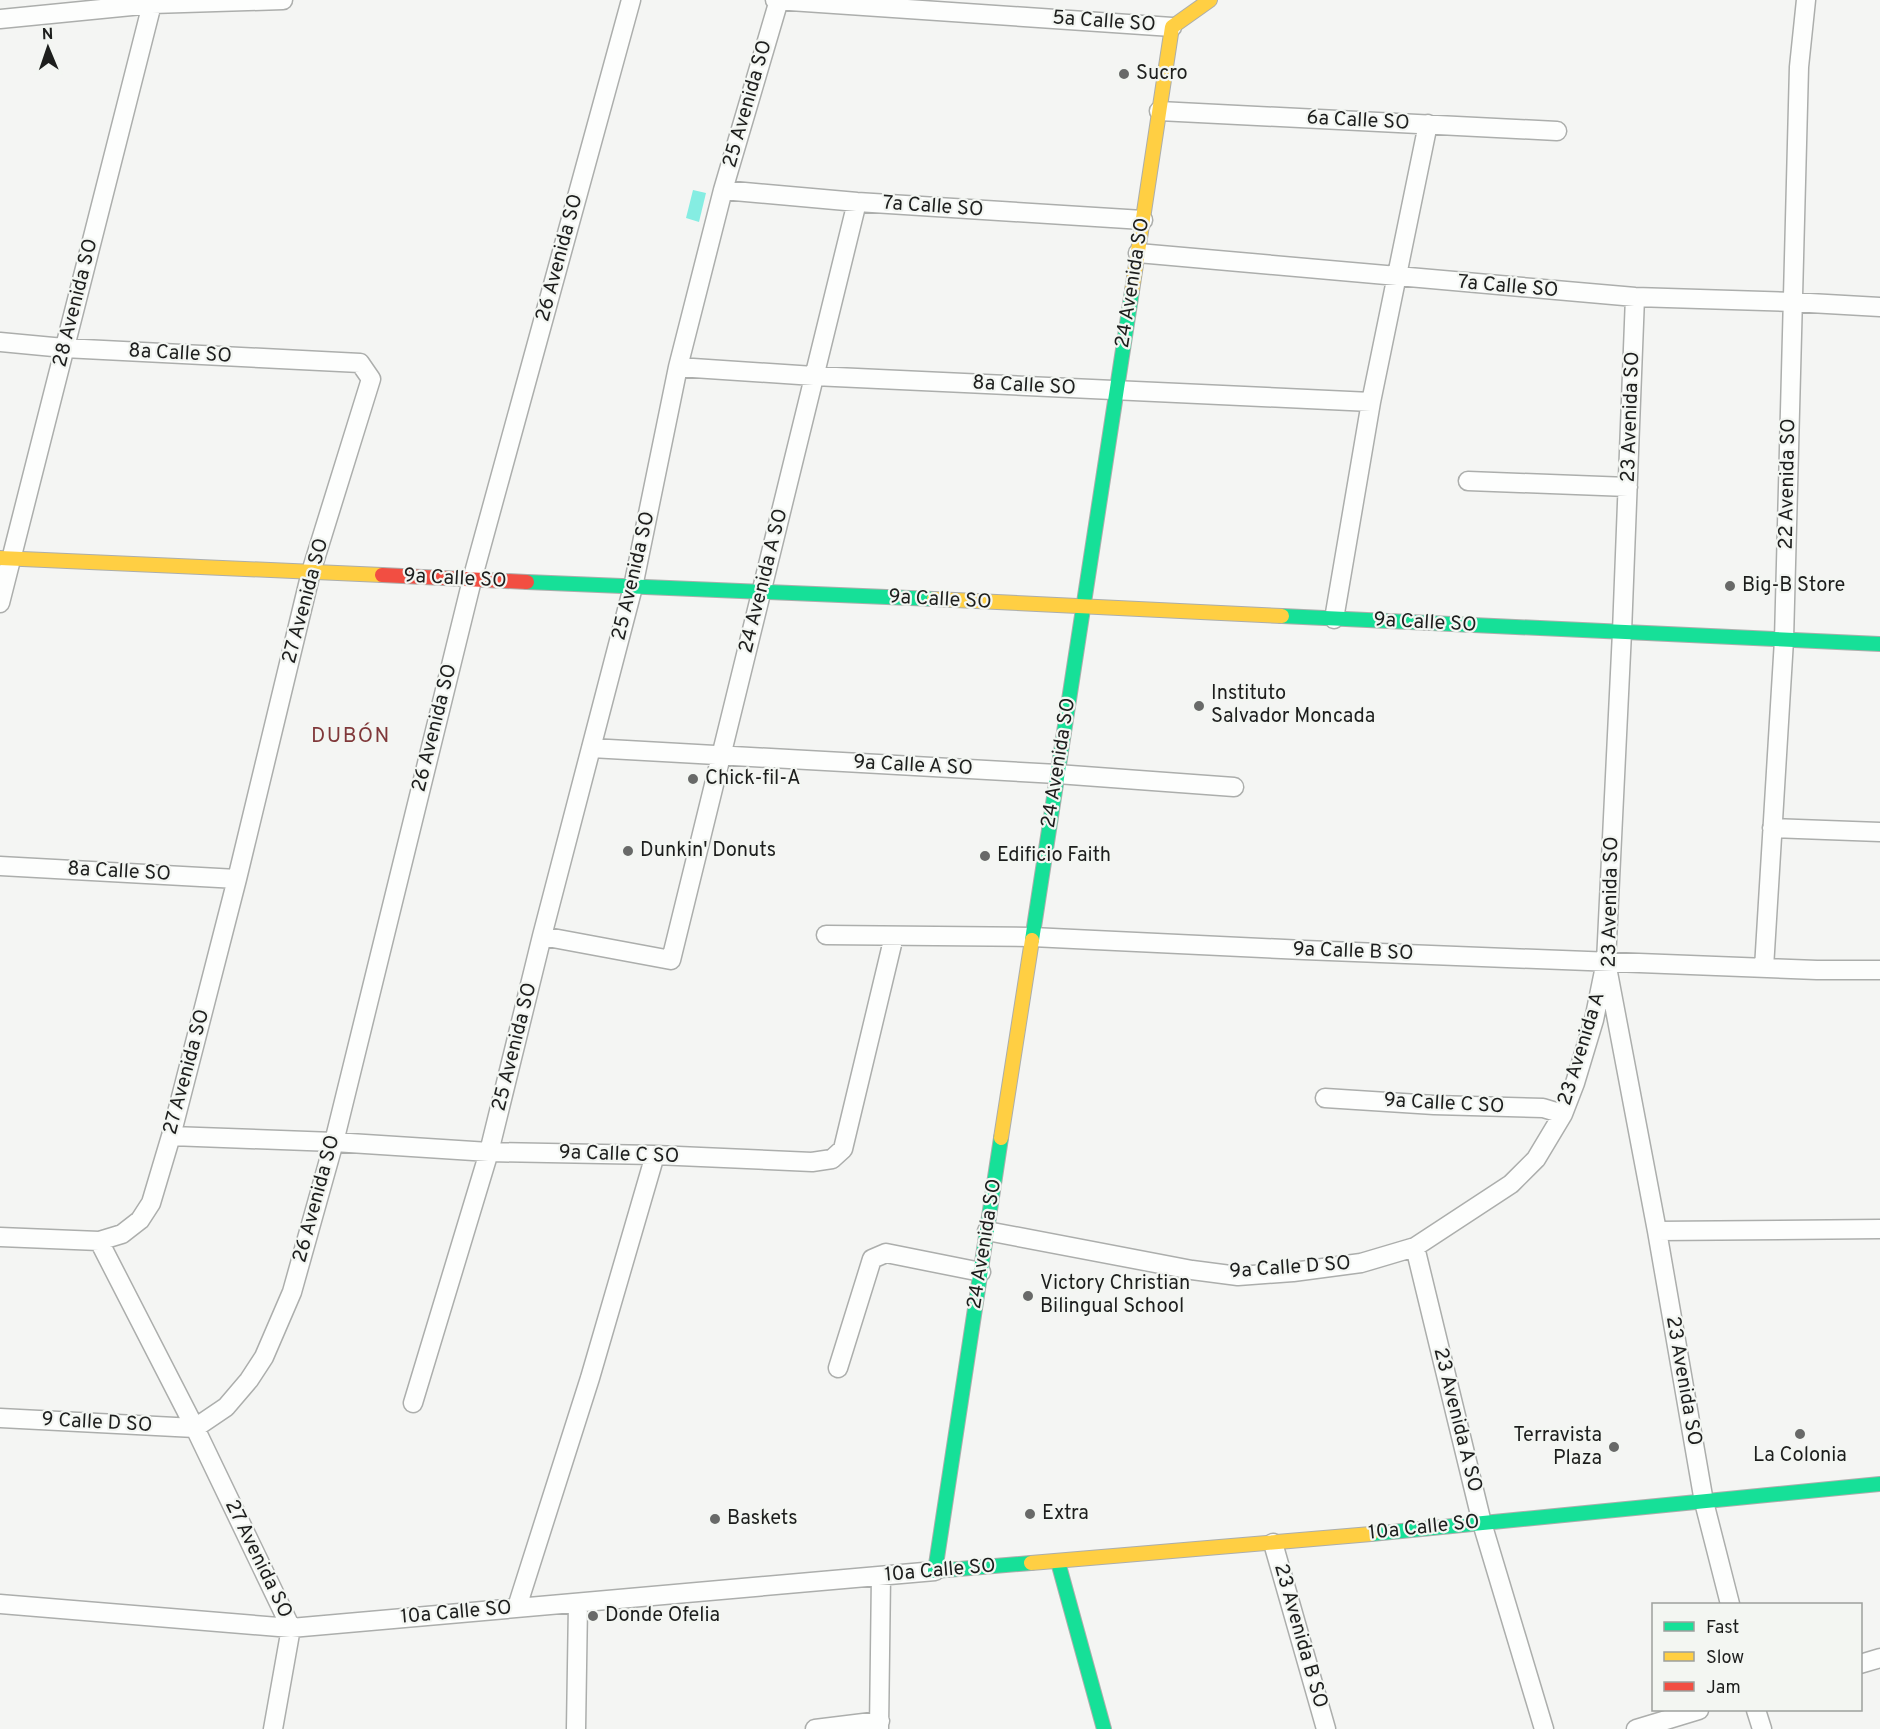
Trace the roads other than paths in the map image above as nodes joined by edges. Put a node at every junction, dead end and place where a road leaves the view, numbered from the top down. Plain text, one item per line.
1 (283, 0) edge
2 (631, 0) edge
3 (777, 0) edge
4 (1210, 0) edge
5 (1806, 0) edge
6 (152, 4) junction
7 (0, 20) edge
8 (1172, 27) junction
9 (1160, 111) junction
10 (1428, 124) junction
11 (1557, 131) dead end
12 (723, 190) junction
13 (857, 202) junction
14 (1143, 220) junction
15 (1138, 254) junction
16 (1397, 278) junction
17 (1635, 297) junction
18 (1792, 302) junction
19 (1880, 307) edge
20 (0, 342) edge
21 (64, 348) junction
22 (360, 363) joint
23 (678, 367) junction
24 (814, 376) junction
25 (1116, 390) junction
26 (1371, 402) junction
27 (1468, 481) dead end
28 (1628, 487) junction
29 (6, 559) edge
30 (311, 572) junction
31 (472, 580) junction
32 (633, 587) junction
33 (761, 591) junction
34 (0, 603) edge
35 (1083, 607) junction
36 (1334, 619) junction
37 (1622, 632) junction
38 (1784, 640) junction
39 (1880, 644) edge
40 (591, 748) junction
41 (721, 756) junction
42 (1057, 774) junction
43 (1234, 787) dead end
44 (1772, 828) junction
45 (1880, 832) edge
46 (0, 866) edge
47 (237, 879) junction
48 (826, 935) dead end
49 (542, 936) junction
50 (894, 936) junction
51 (1032, 937) junction
52 (1606, 962) junction
53 (1764, 968) junction
54 (1880, 970) edge
55 (1325, 1098) dead end
56 (1563, 1114) junction
57 (171, 1136) junction
58 (334, 1142) junction
59 (489, 1152) junction
60 (656, 1155) junction
61 (1880, 1229) edge
62 (987, 1231) junction
63 (1657, 1231) junction
64 (0, 1237) edge
65 (99, 1241) junction
66 (1415, 1247) junction
67 (981, 1272) junction
68 (838, 1368) dead end
69 (413, 1403) dead end
70 (0, 1418) edge
71 (195, 1428) junction
72 (1880, 1484) edge
73 (1704, 1502) junction
74 (1482, 1523) junction
75 (1273, 1543) junction
76 (1058, 1562) junction
77 (935, 1571) junction
78 (881, 1576) junction
79 (1729, 1603) edge
80 (0, 1604) edge
81 (578, 1604) junction
82 (517, 1607) junction
83 (291, 1628) junction
84 (1880, 1658) edge
85 (1862, 1663) edge
86 (1696, 1711) edge
87 (1756, 1711) edge
88 (880, 1725) edge
89 (273, 1729) edge
90 (576, 1729) edge
91 (815, 1729) edge
92 (1104, 1729) edge
93 (1326, 1729) edge
94 (1544, 1729) edge
95 (1636, 1729) edge
96 (1762, 1729) edge

1 - 6 street
2 - 31 street, 26 Avenida SO
3 - 8 street, 5a Calle SO
3 - 12 street, 25 Avenida SO
4 - 8 street, 5a Calle SO
5 - 18 street, 22 Avenida SO
6 - 7 street
6 - 21 street, 28 Avenida SO
8 - 9 street, 24 Avenida SO
9 - 10 street, 6a Calle SO
9 - 14 street, 24 Avenida SO
10 - 11 street, 6a Calle SO
10 - 16 street
12 - 13 street, 7a Calle SO
12 - 23 street, 25 Avenida SO
13 - 14 street, 7a Calle SO
13 - 24 street, 24 Avenida A SO
14 - 15 street, 24 Avenida SO
15 - 16 street, 7a Calle SO
15 - 25 street, 24 Avenida SO
16 - 17 street, 7a Calle SO
16 - 26 street
17 - 18 street, 7a Calle SO
17 - 28 street, 23 Avenida SO
18 - 19 street, 7a Calle SO
18 - 38 street, 22 Avenida SO
20 - 21 street, 8a Calle SO
21 - 22 street, 8a Calle SO
21 - 29 street, 28 Avenida SO
22 - 30 street, 27 Avenida SO
23 - 24 street, 8a Calle SO
23 - 32 street, 25 Avenida SO
24 - 25 street, 8a Calle SO
24 - 33 street, 24 Avenida A SO
25 - 26 street, 8a Calle SO
25 - 35 street, 24 Avenida SO
26 - 36 street
27 - 28 street
28 - 37 street, 23 Avenida SO
29 - 30 street, 9a Calle SO
29 - 34 street, 28 Avenida SO
30 - 31 street, 9a Calle SO
30 - 47 street, 27 Avenida SO
31 - 32 street, 9a Calle SO
31 - 58 street, 26 Avenida SO
32 - 33 street, 9a Calle SO
32 - 40 street, 25 Avenida SO
33 - 35 street, 9a Calle SO
33 - 41 street, 24 Avenida A SO
35 - 36 street, 9a Calle SO
35 - 42 street, 24 Avenida SO
36 - 37 street, 9a Calle SO
37 - 38 street, 9a Calle SO
37 - 52 street, 23 Avenida SO
38 - 39 street, 9a Calle SO
38 - 44 street, 22 Avenida SO
40 - 41 street, 9a Calle A SO
40 - 49 street, 25 Avenida SO
41 - 42 street, 9a Calle A SO
41 - 49 street, 24 Avenida A SO
42 - 43 street, 9a Calle A SO
42 - 51 street, 24 Avenida SO
44 - 45 street
44 - 53 street, 22 Avenida SO
46 - 47 street, 8a Calle SO
47 - 57 street, 27 Avenida SO
48 - 50 street, 9a Calle B SO
49 - 59 street, 25 Avenida SO
50 - 51 street, 9a Calle B SO
50 - 60 street, 9a Calle C SO
51 - 52 street, 9a Calle B SO
51 - 62 street, 24 Avenida SO
52 - 53 street, 9a Calle B SO
52 - 56 street, 23 Avenida A
52 - 63 street, 23 Avenida SO
53 - 54 street, 9a Calle B SO
55 - 56 street, 9a Calle C SO
56 - 66 street, 23 Avenida A
57 - 58 street, 9a Calle C SO
57 - 65 street, 27 Avenida SO
58 - 59 street, 9a Calle C SO
58 - 71 street, 26 Avenida SO
59 - 60 street, 9a Calle C SO
59 - 69 street, 25 Avenida SO
60 - 82 street
61 - 63 street
62 - 66 street, 9a Calle D SO
62 - 67 street, 24 Avenida SO
63 - 73 street, 23 Avenida SO
64 - 65 street
65 - 71 street, 27 Avenida SO
66 - 74 street, 23 Avenida A SO
67 - 68 street
67 - 77 street, 24 Avenida SO
70 - 71 street, 9 Calle D SO
71 - 83 street, 27 Avenida SO
72 - 73 street, 10a Calle SO
73 - 74 street, 10a Calle SO
73 - 79 street, 23 Avenida SO
74 - 75 street, 10a Calle SO
74 - 94 street, 23 Avenida A SO
75 - 76 street, 10a Calle SO
75 - 93 street, 23 Avenida B SO
76 - 77 street, 10a Calle SO
76 - 92 street
77 - 78 street, 10a Calle SO
78 - 81 street, 10a Calle SO
78 - 88 street
80 - 83 street, 10a Calle SO
81 - 82 street, 10a Calle SO
81 - 90 street
82 - 83 street, 10a Calle SO
83 - 89 street, 27 Avenida SO
84 - 85 street
86 - 95 street
87 - 96 street
88 - 91 street

